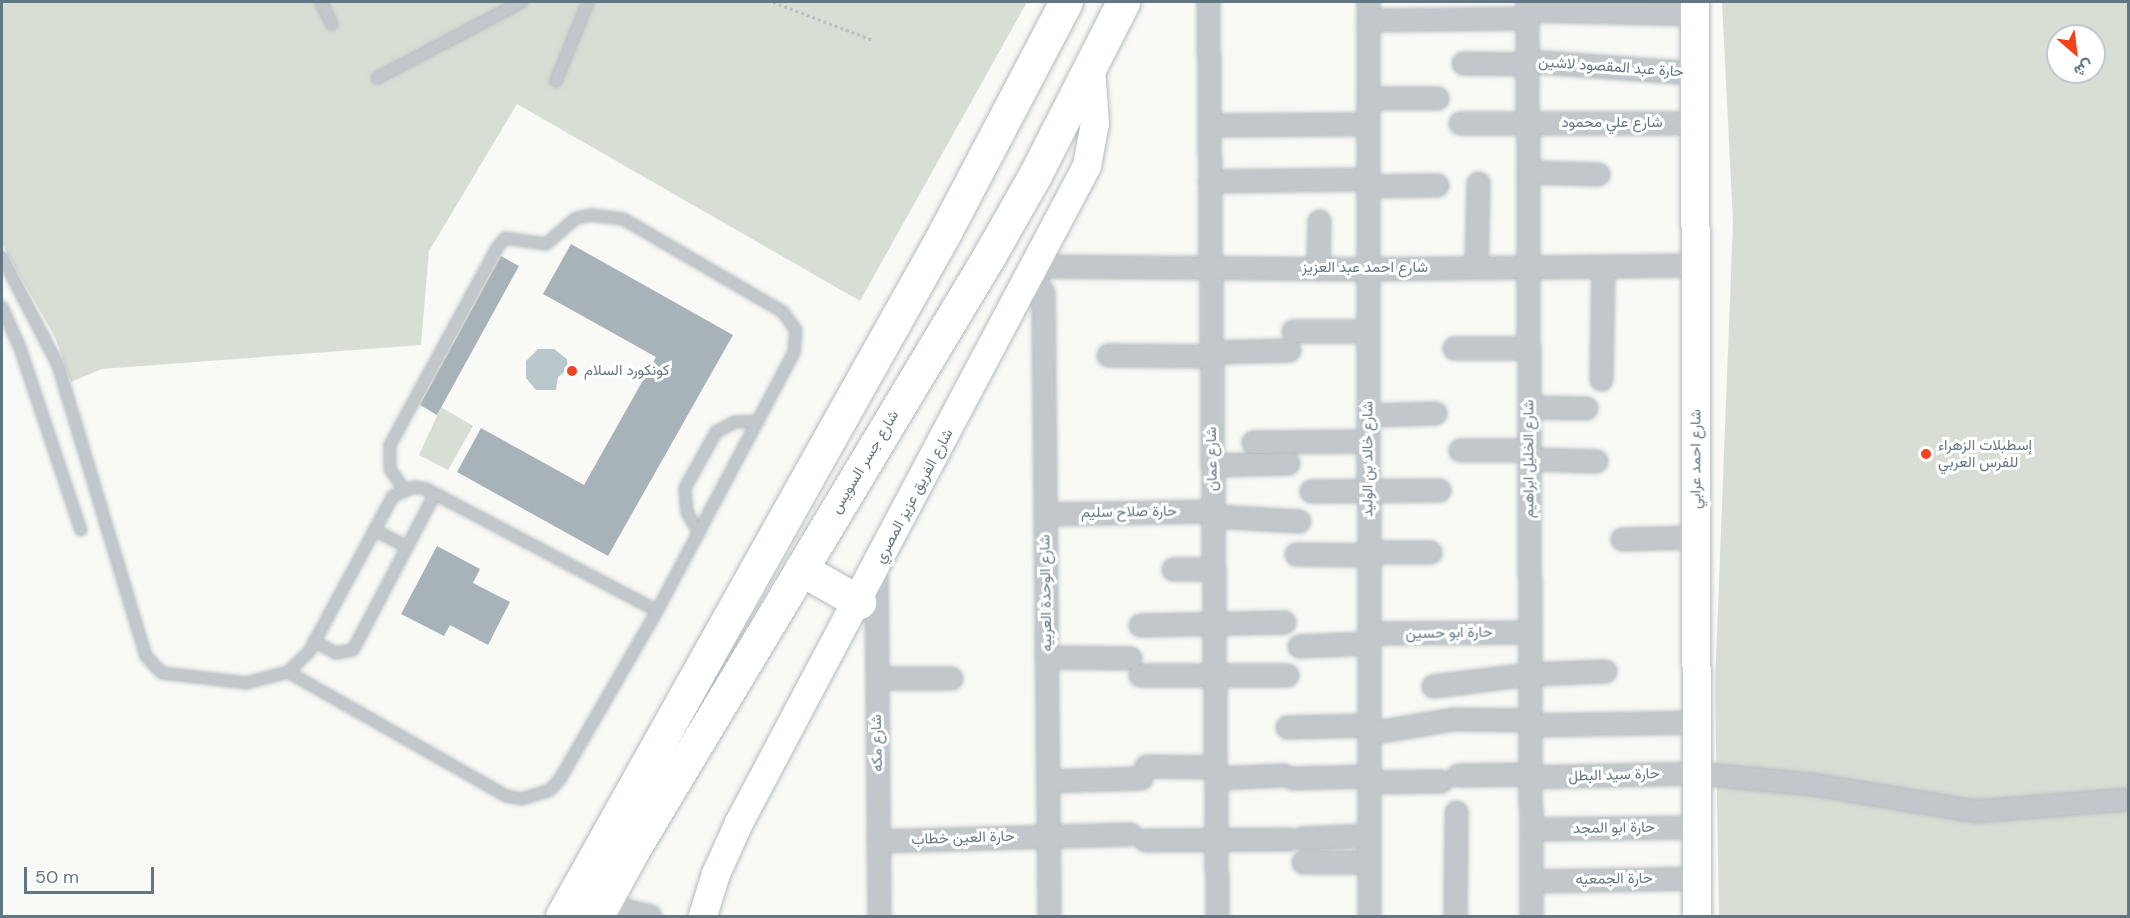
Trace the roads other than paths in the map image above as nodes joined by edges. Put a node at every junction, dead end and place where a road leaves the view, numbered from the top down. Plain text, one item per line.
1 (321, 2) edge
2 (522, 2) edge
3 (588, 2) edge
4 (1066, 2) edge
5 (1123, 2) edge
6 (1208, 2) edge
7 (1695, 8) edge
8 (1368, 10) edge
9 (1528, 10) edge
10 (332, 25) dead end
11 (1463, 63) dead end
12 (1528, 63) junction
13 (1091, 69) junction
14 (1695, 73) junction
15 (377, 78) dead end
16 (556, 81) dead end
17 (1368, 98) junction
18 (1437, 98) dead end
19 (1460, 123) dead end
20 (1528, 123) junction
21 (1695, 123) junction
22 (1368, 124) junction
23 (1209, 125) junction
24 (987, 152) junction
25 (1528, 172) junction
26 (1598, 174) dead end
27 (1035, 175) junction
28 (1209, 181) junction
29 (1368, 182) junction
30 (1478, 183) dead end
31 (1437, 185) dead end
32 (1319, 221) dead end
33 (945, 232) junction
34 (989, 256) junction
35 (2, 257) edge
36 (1528, 265) junction
37 (1603, 266) junction
38 (1696, 266) junction
39 (1210, 267) junction
40 (1476, 267) junction
41 (1033, 269) junction
42 (1318, 269) junction
43 (1367, 270) junction
44 (2, 307) edge
45 (1368, 331) junction
46 (1454, 348) dead end
47 (1529, 348) junction
48 (1211, 354) junction
49 (1108, 355) dead end
50 (1601, 379) dead end
51 (1529, 407) junction
52 (1586, 408) dead end
53 (1435, 413) dead end
54 (1368, 415) junction
55 (758, 421) junction
56 (1368, 441) junction
57 (1252, 442) dead end
58 (1460, 450) dead end
59 (1529, 454) junction
60 (1596, 461) dead end
61 (1288, 463) dead end
62 (1212, 465) junction
63 (404, 489) junction
64 (1439, 490) dead end
65 (1311, 491) dead end
66 (1368, 491) junction
67 (435, 494) junction
68 (1213, 513) junction
69 (1045, 514) junction
70 (1299, 521) dead end
71 (81, 530) dead end
72 (374, 530) junction
73 (699, 533) junction
74 (1696, 537) junction
75 (1622, 539) dead end
76 (407, 547) junction
77 (1430, 552) dead end
78 (1296, 554) dead end
79 (1368, 554) junction
80 (801, 569) junction
81 (876, 569) junction
82 (1173, 569) dead end
83 (1214, 569) junction
84 (859, 602) junction
85 (657, 611) junction
86 (1284, 622) dead end
87 (1214, 623) junction
88 (1140, 625) dead end
89 (1530, 632) junction
90 (1369, 638) junction
91 (315, 641) junction
92 (1299, 646) dead end
93 (1046, 657) junction
94 (1605, 671) dead end
95 (288, 672) junction
96 (1530, 674) junction
97 (1287, 675) dead end
98 (1215, 676) junction
99 (877, 678) junction
100 (951, 678) dead end
101 (1433, 686) dead end
102 (1697, 722) junction
103 (1530, 723) junction
104 (1287, 727) dead end
105 (1369, 729) junction
106 (1216, 773) junction
107 (1697, 773) junction
108 (1530, 776) junction
109 (1369, 779) junction
110 (1048, 781) junction
111 (2128, 799) edge
112 (1456, 812) dead end
113 (1697, 827) junction
114 (1530, 829) junction
115 (1369, 834) junction
116 (1048, 836) junction
117 (1216, 839) junction
118 (878, 841) junction
119 (1303, 862) dead end
120 (1369, 862) junction
121 (1697, 878) junction
122 (1531, 881) junction
123 (600, 911) edge
124 (562, 916) edge
125 (650, 916) edge
126 (703, 916) edge
127 (879, 916) edge
128 (1049, 916) edge
129 (1217, 916) edge
130 (1370, 916) edge
131 (1455, 916) edge
132 (1531, 916) edge
133 (1697, 916) edge

1 - 10 lane
2 - 15 lane
3 - 16 lane
4 - 24 main road
5 - 13 main road, شارع جسر السويس
6 - 23 street, شارع عمان
7 - 9 street
7 - 14 street, شارع احمد عرابي
8 - 9 street
8 - 17 street, شارع خالد بن الوليد
9 - 12 street, شارع الخليل ابراهيم
11 - 12 street, حارة عبد المقصود لاشين
12 - 14 street, حارة عبد المقصود لاشين
12 - 20 street, شارع الخليل ابراهيم
13 - 27 main road, شارع جسر السويس
13 - 41 street, شارع الفريق عزيز المصري
14 - 21 street, شارع احمد عرابي
17 - 18 street
17 - 22 street, شارع خالد بن الوليد
19 - 20 street, شارع علي محمود
20 - 21 street, شارع علي محمود
20 - 25 street, شارع الخليل ابراهيم
21 - 38 street, شارع احمد عرابي
22 - 23 street
22 - 29 street, شارع خالد بن الوليد
23 - 28 street, شارع عمان
24 - 27 main road
24 - 33 main road
25 - 26 street
25 - 36 street, شارع الخليل ابراهيم
27 - 34 main road, شارع جسر السويس
28 - 29 street
28 - 39 street, شارع عمان
29 - 31 street
29 - 43 street, شارع خالد بن الوليد
30 - 40 street
32 - 42 street
33 - 34 main road
33 - 124 main road
34 - 80 main road, شارع جسر السويس
35 - 95 lane
36 - 37 street, شارع احمد عبد العزيز
36 - 40 street, شارع احمد عبد العزيز
36 - 47 street, شارع الخليل ابراهيم
37 - 38 street, شارع احمد عبد العزيز
37 - 50 street
38 - 74 street, شارع احمد عرابي
39 - 41 street, شارع احمد عبد العزيز
39 - 42 street, شارع احمد عبد العزيز
39 - 48 street, شارع عمان
40 - 43 street, شارع احمد عبد العزيز
41 - 69 street, شارع الوحدة العربيه
41 - 81 street, شارع الفريق عزيز المصري
42 - 43 street, شارع احمد عبد العزيز
43 - 45 street, شارع خالد بن الوليد
44 - 71 lane
45 - 48 street
45 - 54 street, شارع خالد بن الوليد
46 - 47 street
47 - 51 street, شارع الخليل ابراهيم
48 - 49 street
48 - 62 street, شارع عمان
51 - 52 street
51 - 59 street, شارع الخليل ابراهيم
53 - 54 street
54 - 56 street, شارع خالد بن الوليد
55 - 63 lane
55 - 73 lane
55 - 73 lane
56 - 57 street
56 - 66 street, شارع خالد بن الوليد
58 - 59 street
59 - 60 street
59 - 89 street, شارع الخليل ابراهيم
61 - 62 street
62 - 68 street, شارع عمان
63 - 67 lane
63 - 72 lane
64 - 66 street
65 - 66 street
66 - 79 street, شارع خالد بن الوليد
67 - 76 lane
67 - 85 lane
68 - 69 street, حارة صلاح سليم
68 - 70 street, حارة صلاح سليم
68 - 83 street, شارع عمان
69 - 93 street, شارع الوحدة العربيه
72 - 76 lane
72 - 91 lane
73 - 85 lane
74 - 75 street
74 - 102 street, شارع احمد عرابي
76 - 91 lane
77 - 79 street
78 - 79 street
79 - 90 street, شارع خالد بن الوليد
80 - 84 main road
80 - 123 main road, شارع جسر السويس
81 - 84 street, شارع الفريق عزيز المصري
81 - 99 street, شارع مكه
82 - 83 street
83 - 87 street, شارع عمان
84 - 126 street, شارع الفريق عزيز المصري
85 - 95 lane
86 - 87 street
87 - 88 street
87 - 98 street, شارع عمان
89 - 90 street, حارة ابو حسين
89 - 96 street, شارع الخليل ابراهيم
90 - 92 street, حارة ابو حسين
90 - 105 street, شارع خالد بن الوليد
91 - 95 lane
93 - 98 street
93 - 110 street, شارع الوحدة العربيه
94 - 96 street
96 - 101 street
96 - 103 street, شارع الخليل ابراهيم
97 - 98 street
98 - 106 street, شارع عمان
99 - 100 street
99 - 118 street, شارع مكه
102 - 103 street
102 - 107 street, شارع احمد عرابي
103 - 105 street
103 - 108 street, شارع الخليل ابراهيم
104 - 105 street
105 - 109 street, شارع خالد بن الوليد
106 - 109 street, حارة سيد البطل
106 - 110 street, حارة سيد البطل
106 - 117 street, شارع عمان
107 - 108 street, حارة سيد البطل
107 - 111 street, حارة سيد البطل
107 - 113 street, شارع احمد عرابي
108 - 109 street, حارة سيد البطل
108 - 114 street, شارع الخليل ابراهيم
109 - 115 street, شارع خالد بن الوليد
110 - 116 street, شارع الوحدة العربيه
112 - 131 street
113 - 114 street, حارة ابو المجد
113 - 121 street, شارع احمد عرابي
114 - 122 street, شارع الخليل ابراهيم
115 - 117 street, حارة العين خطاب
115 - 120 street, شارع خالد بن الوليد
116 - 117 street, حارة العين خطاب
116 - 118 street, حارة العين خطاب
116 - 128 street, شارع الوحدة العربيه
117 - 129 street, شارع عمان
118 - 127 street, شارع مكه
119 - 120 street
120 - 130 street, شارع خالد بن الوليد
121 - 122 street, حارة الجمعيه
121 - 133 street, شارع احمد عرابي
122 - 132 street, شارع الخليل ابراهيم
123 - 125 street

